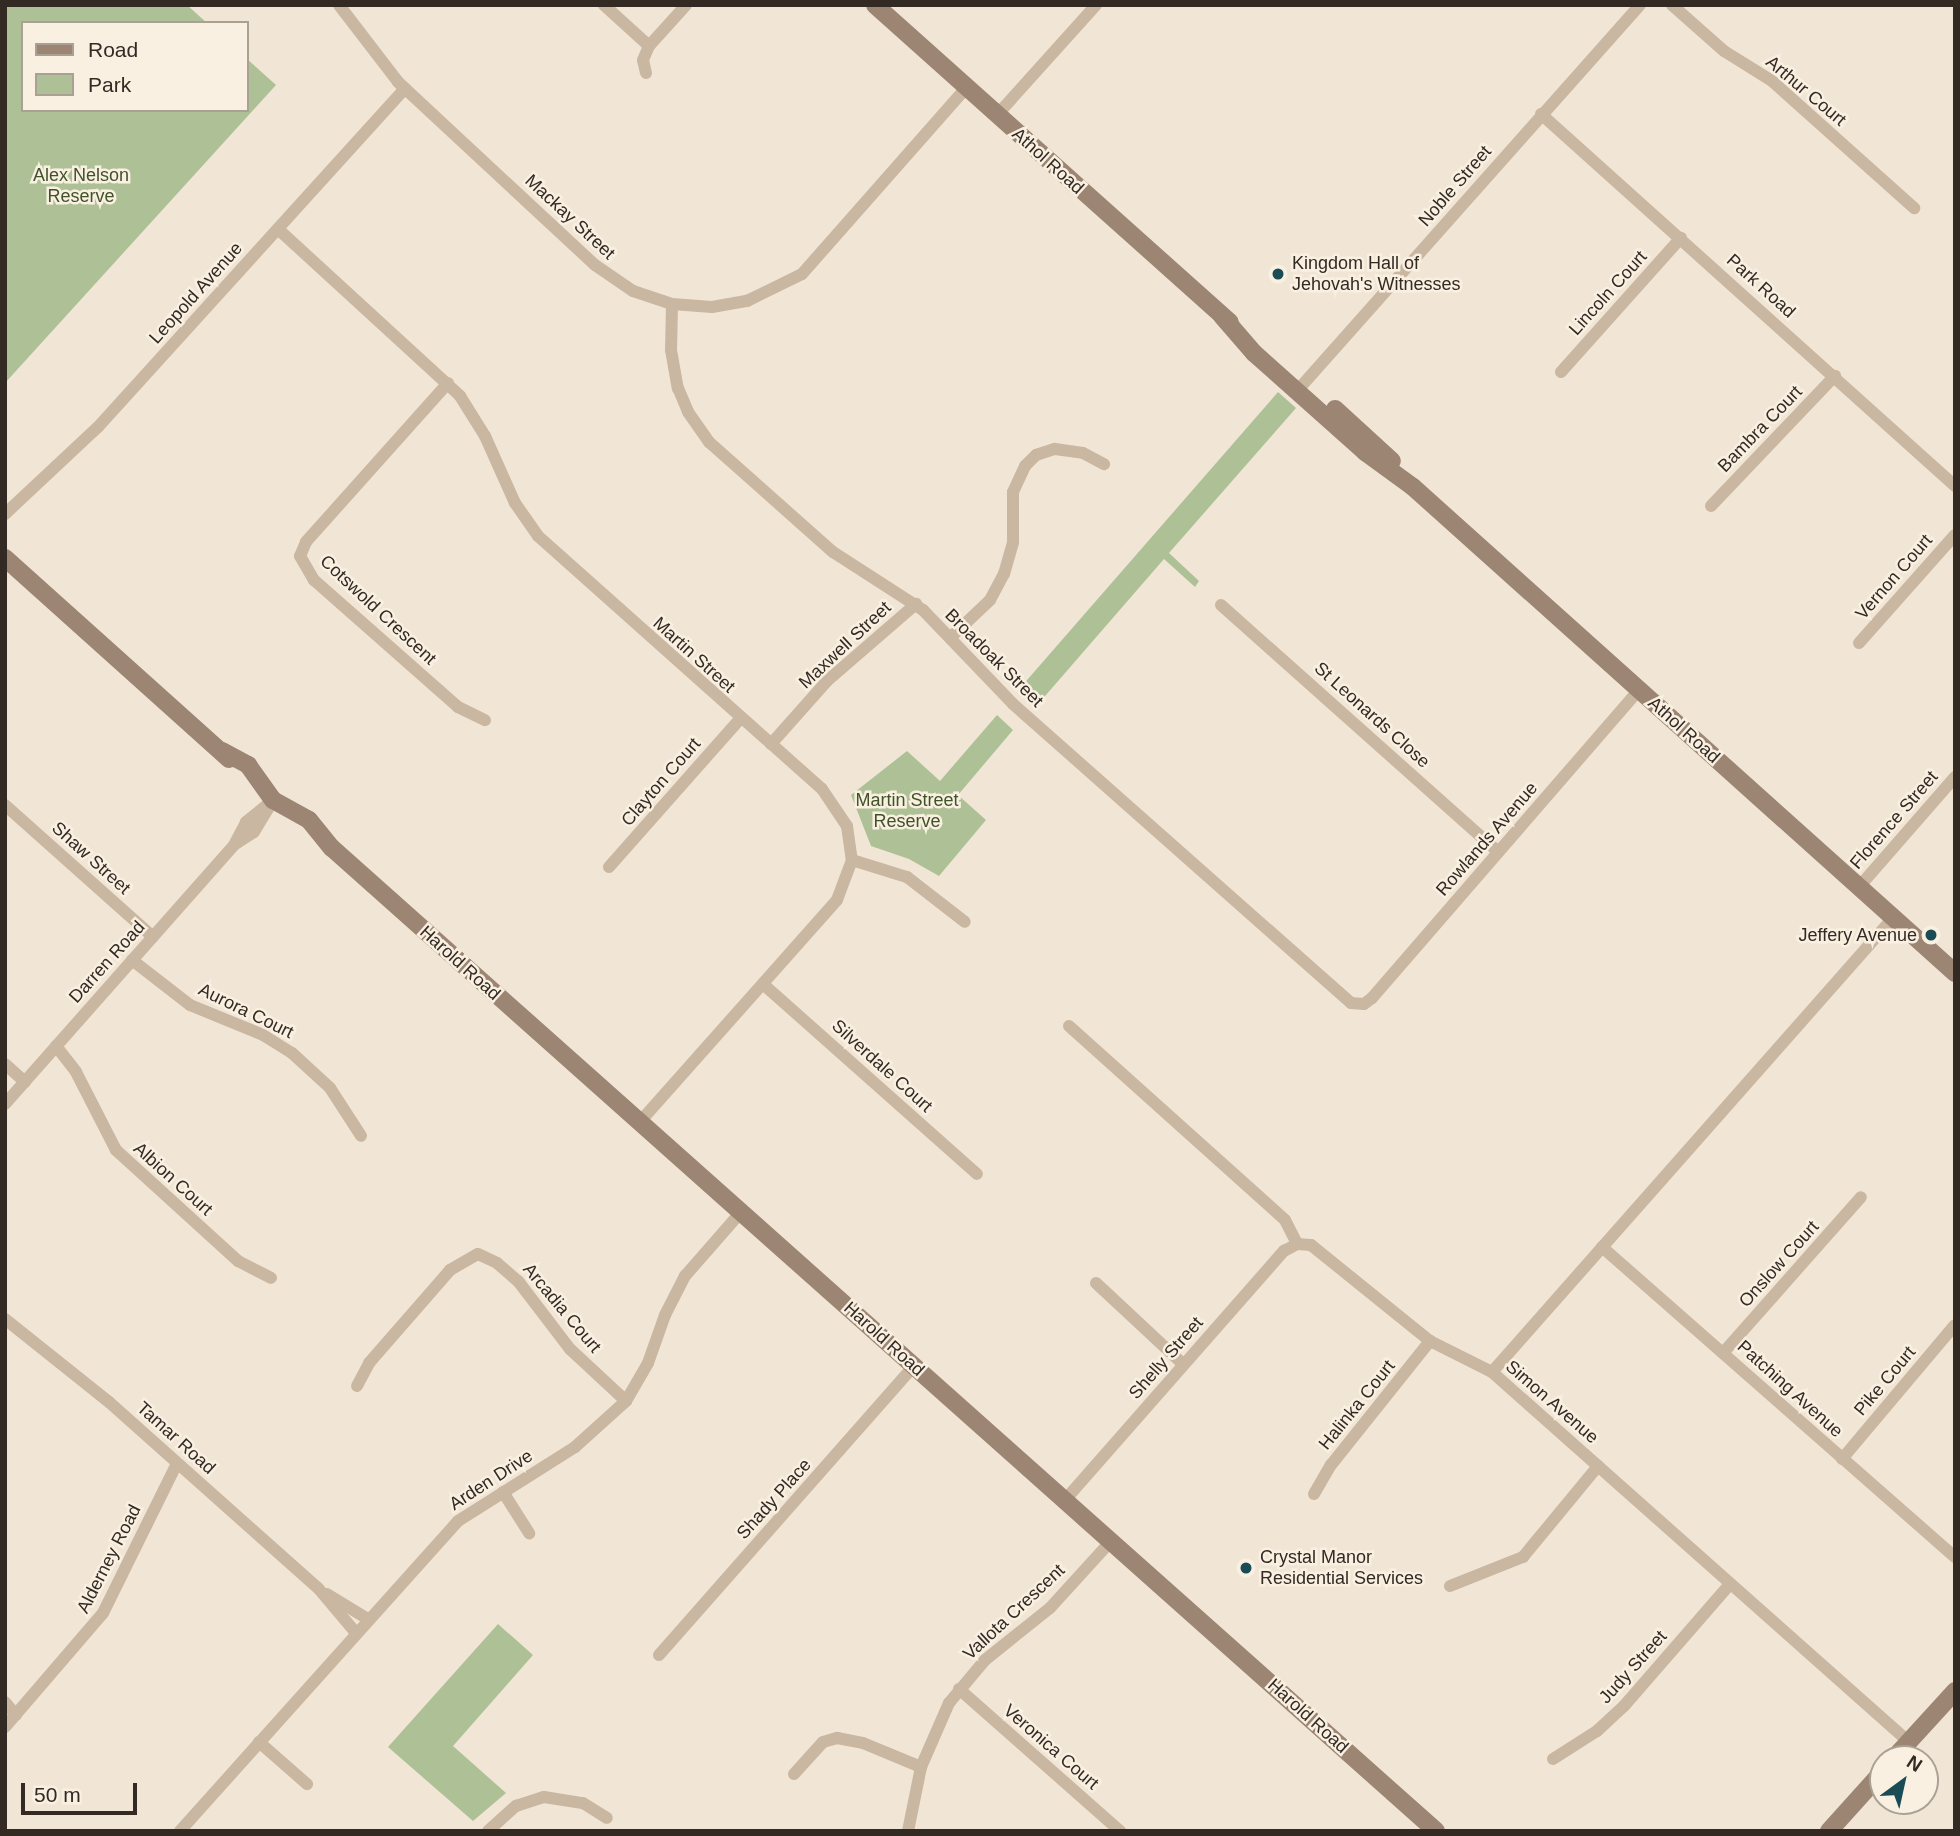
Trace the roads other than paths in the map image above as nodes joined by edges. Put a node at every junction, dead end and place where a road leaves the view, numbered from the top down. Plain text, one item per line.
1 (340, 5) edge
2 (604, 5) edge
3 (686, 5) edge
4 (875, 5) edge
5 (1096, 5) edge
6 (1640, 5) edge
7 (1672, 5) edge
8 (649, 46) junction
9 (646, 73) dead end
10 (966, 88) junction
11 (405, 89) junction
12 (1541, 114) junction
13 (998, 115) junction
14 (1914, 208) dead end
15 (278, 229) junction
16 (1681, 238) junction
17 (672, 304) junction
18 (1560, 372) dead end
19 (1835, 376) junction
20 (448, 383) junction
21 (1301, 387) junction
22 (1104, 464) dead end
23 (1955, 486) edge
24 (1711, 506) dead end
25 (5, 514) edge
26 (1955, 535) edge
27 (5, 558) edge
28 (916, 604) junction
29 (1222, 605) dead end
30 (950, 638) junction
31 (1859, 643) dead end
32 (1639, 690) junction
33 (740, 719) junction
34 (485, 720) dead end
35 (771, 744) junction
36 (1955, 777) edge
37 (5, 805) edge
38 (269, 806) junction
39 (1498, 852) junction
40 (852, 860) junction
41 (610, 867) dead end
42 (1859, 887) junction
43 (1894, 918) junction
44 (965, 922) dead end
45 (153, 936) junction
46 (132, 960) junction
47 (1955, 973) edge
48 (763, 984) junction
49 (1358, 1005) joint
50 (1069, 1027) dead end
51 (56, 1046) junction
52 (5, 1064) edge
53 (25, 1082) junction
54 (5, 1104) edge
55 (640, 1122) junction
56 (361, 1136) dead end
57 (977, 1174) dead end
58 (1861, 1197) dead end
59 (741, 1212) junction
60 (1297, 1244) junction
61 (1602, 1247) junction
62 (271, 1278) dead end
63 (1096, 1283) dead end
64 (5, 1319) edge
65 (1955, 1325) edge
66 (1430, 1340) junction
67 (1723, 1353) junction
68 (1183, 1364) junction
69 (914, 1366) junction
70 (1492, 1372) junction
71 (357, 1386) dead end
72 (626, 1401) junction
73 (1842, 1459) junction
74 (177, 1463) junction
75 (1598, 1466) junction
76 (502, 1492) junction
77 (1314, 1494) dead end
78 (1065, 1500) junction
79 (528, 1533) dead end
80 (1111, 1541) junction
81 (1955, 1558) edge
82 (1728, 1585) junction
83 (1450, 1586) dead end
84 (318, 1588) junction
85 (368, 1619) junction
86 (356, 1633) junction
87 (659, 1655) dead end
88 (960, 1689) junction
89 (1955, 1691) edge
90 (5, 1702) edge
91 (16, 1715) junction
92 (5, 1727) edge
93 (259, 1742) junction
94 (1909, 1742) junction
95 (1906, 1745) edge
96 (1553, 1759) dead end
97 (921, 1767) junction
98 (794, 1774) dead end
99 (307, 1784) dead end
100 (1869, 1787) edge
101 (607, 1818) dead end
102 (180, 1831) edge
103 (488, 1831) edge
104 (908, 1831) edge
105 (1120, 1831) edge
106 (1436, 1831) edge
107 (1829, 1831) edge

1 - 11 street, Mackay Street
2 - 8 street
3 - 8 street
4 - 10 street, Athol Road
5 - 13 street
6 - 12 street, Noble Street
7 - 14 street, Arthur Court
8 - 9 street
10 - 13 street, Athol Road
10 - 17 street, Mackay Street
11 - 15 street, Leopold Avenue
11 - 17 street, Mackay Street
12 - 16 street, Park Road
12 - 21 street, Noble Street
13 - 21 street, Athol Road
15 - 20 street, Martin Street
15 - 25 street, Leopold Avenue
16 - 18 street, Lincoln Court
16 - 19 street, Park Road
17 - 28 street, Broadoak Street
19 - 23 street, Park Road
19 - 24 street, Bambra Court
20 - 33 street, Martin Street
20 - 34 street, Cotswold Crescent
21 - 32 street, Athol Road
22 - 30 street
26 - 31 street, Vernon Court
27 - 38 street, Harold Road
28 - 30 street, Broadoak Street
28 - 35 street, Maxwell Street
29 - 39 street, St Leonards Close
30 - 49 street, Broadoak Street
32 - 39 street, Rowlands Avenue
32 - 42 street, Athol Road
33 - 35 street, Martin Street
33 - 41 street, Clayton Court
35 - 40 street, Martin Street
36 - 42 street, Florence Street
37 - 45 street, Shaw Street
38 - 45 street, Darren Road
38 - 55 street, Harold Road
39 - 49 street, Rowlands Avenue
40 - 44 street
40 - 48 street, Martin Street
42 - 43 street, Athol Road
43 - 47 street, Athol Road
43 - 61 street
45 - 46 street, Darren Road
46 - 51 street, Darren Road
46 - 56 street, Aurora Court
48 - 55 street, Martin Street
48 - 57 street, Silverdale Court
50 - 60 street
51 - 53 street, Darren Road
51 - 62 street, Albion Court
52 - 53 street
53 - 54 street, Darren Road
55 - 59 street, Harold Road
58 - 67 street, Onslow Court
59 - 69 street, Harold Road
59 - 72 street, Arden Drive
60 - 66 street, Simon Avenue
60 - 68 street, Shelly Street
61 - 67 street, Patching Avenue
61 - 70 street
63 - 68 street
64 - 74 street, Tamar Road
65 - 73 street, Pike Court
66 - 70 street, Simon Avenue
66 - 77 street, Halinka Court
67 - 73 street, Patching Avenue
68 - 78 street, Shelly Street
69 - 78 street, Harold Road
69 - 87 street, Shady Place
70 - 75 street, Simon Avenue
71 - 72 street, Arcadia Court
72 - 76 street, Arden Drive
73 - 81 street, Patching Avenue
74 - 84 street, Tamar Road
74 - 91 street, Alderney Road
75 - 82 street, Simon Avenue
75 - 83 street
76 - 79 street
76 - 85 street, Arden Drive
78 - 80 street, Harold Road
80 - 88 street, Vallota Crescent
80 - 106 street, Harold Road
82 - 94 street, Simon Avenue
82 - 96 street, Judy Street
84 - 85 street, Tamar Road
84 - 86 street, Tamar Road
85 - 86 street, Arden Drive
86 - 93 street, Arden Drive
88 - 97 street, Vallota Crescent
88 - 105 street, Veronica Court
89 - 94 street
90 - 91 street
91 - 92 street, Alderney Road
93 - 99 street
93 - 102 street, Arden Drive
94 - 95 street
97 - 98 street
97 - 104 street, Vallota Crescent
100 - 107 street
101 - 103 street

